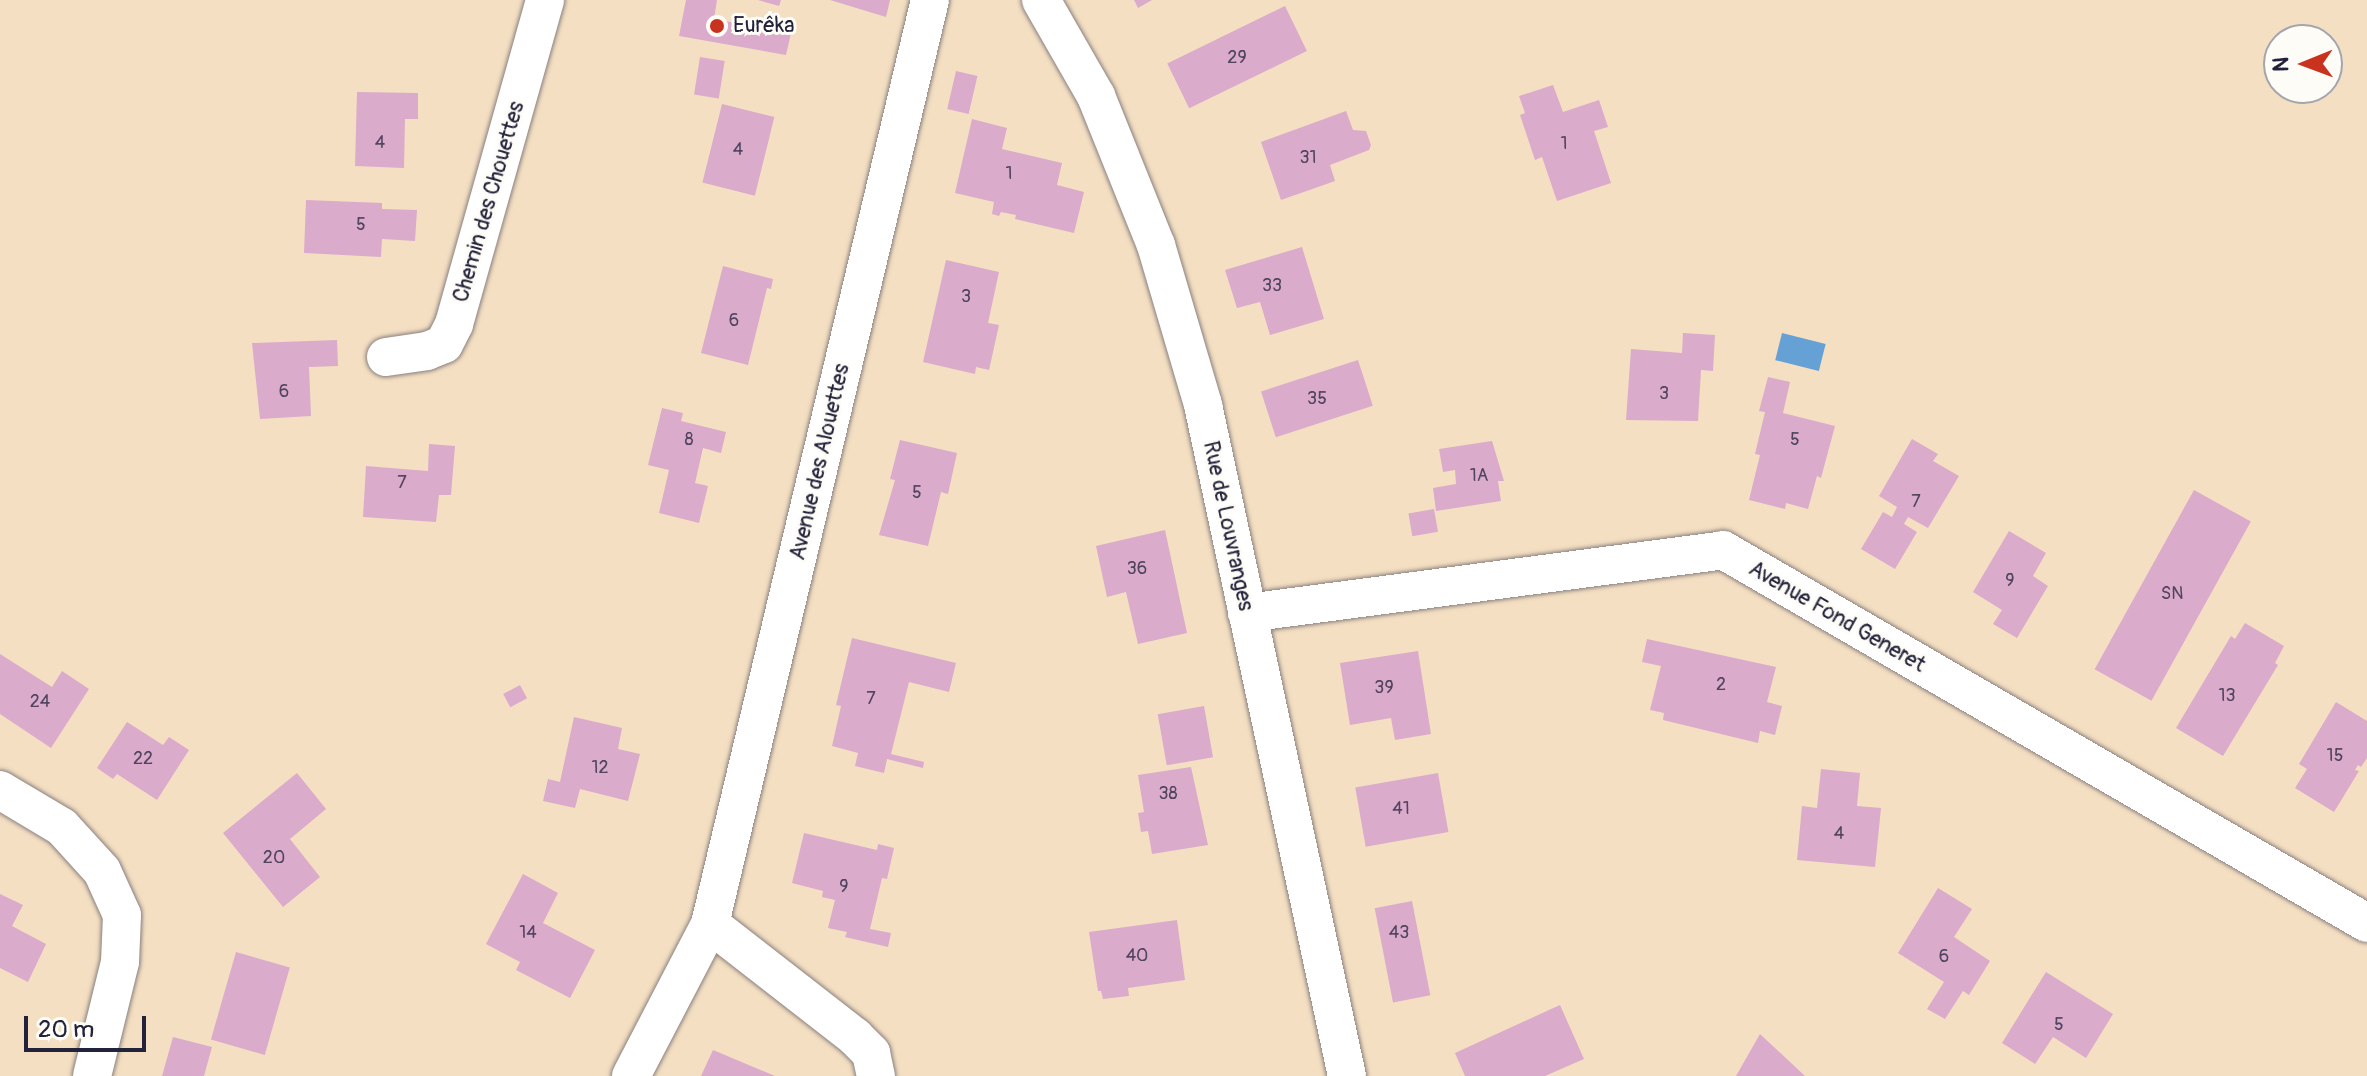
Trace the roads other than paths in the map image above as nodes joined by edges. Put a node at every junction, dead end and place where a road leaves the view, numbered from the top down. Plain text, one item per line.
1 (545, 0) edge
2 (930, 0) edge
3 (1041, 0) edge
4 (386, 357) dead end
5 (1247, 613) junction
6 (0, 790) edge
7 (2367, 923) edge
8 (710, 924) junction
9 (92, 1076) edge
10 (631, 1076) edge
11 (876, 1076) edge
12 (1347, 1076) edge

1 - 4 street, Chemin des Chouettes
2 - 8 street, Avenue des Alouettes
3 - 5 street, Rue de Louvranges
5 - 7 street, Avenue Fond Generet
5 - 12 street, Rue de Louvranges
6 - 9 street
8 - 10 street, Avenue des Alouettes
8 - 11 street

